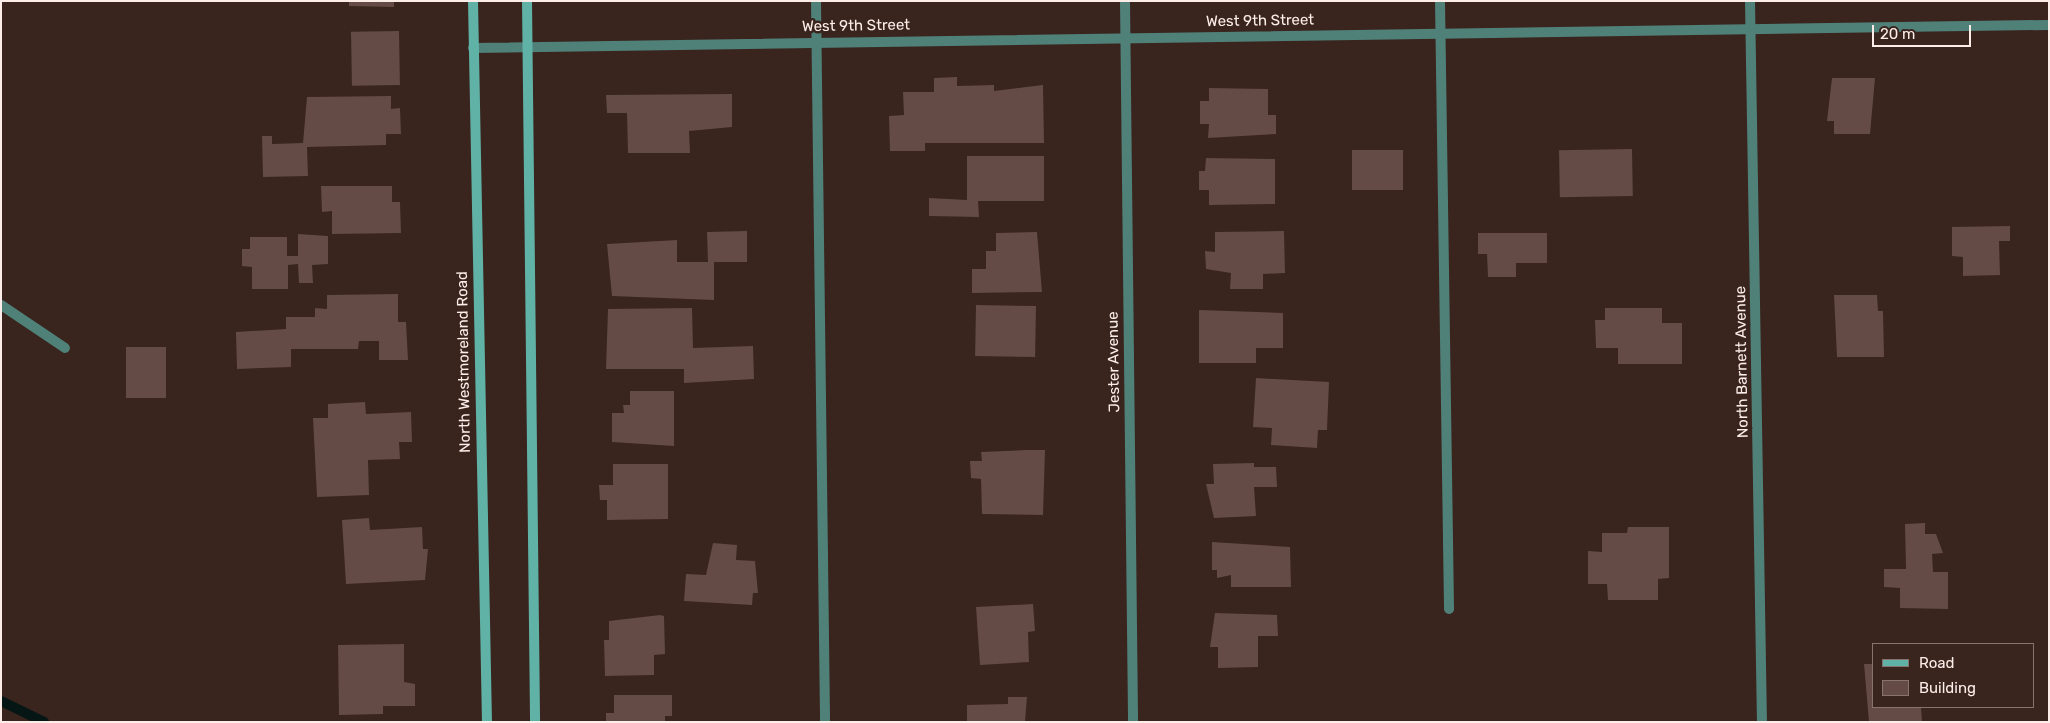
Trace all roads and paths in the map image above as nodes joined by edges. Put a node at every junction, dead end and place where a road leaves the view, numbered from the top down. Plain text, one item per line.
1 (472, 1) edge
2 (526, 1) edge
3 (816, 1) edge
4 (1125, 1) edge
5 (1440, 1) edge
6 (1750, 1) edge
7 (2049, 25) edge
8 (1750, 27) junction
9 (1440, 33) junction
10 (1126, 38) junction
11 (816, 41) junction
12 (526, 47) junction
13 (473, 48) junction
14 (1, 305) edge
15 (65, 348) dead end
16 (1449, 608) dead end
17 (487, 722) edge
18 (535, 722) edge
19 (825, 722) edge
20 (1133, 722) edge
21 (1762, 722) edge

1 - 13 main road, North Westmoreland Road
2 - 12 main road
3 - 11 street
4 - 10 street, Jester Avenue
5 - 9 street
6 - 8 street, North Barnett Avenue
7 - 8 street, West 9th Street
8 - 9 street, West 9th Street
8 - 21 street, North Barnett Avenue
9 - 10 street, West 9th Street
9 - 16 street
10 - 11 street, West 9th Street
10 - 20 street, Jester Avenue
11 - 12 street, West 9th Street
11 - 19 street
12 - 13 street, West 9th Street
12 - 18 main road
13 - 17 main road, North Westmoreland Road
14 - 15 street

